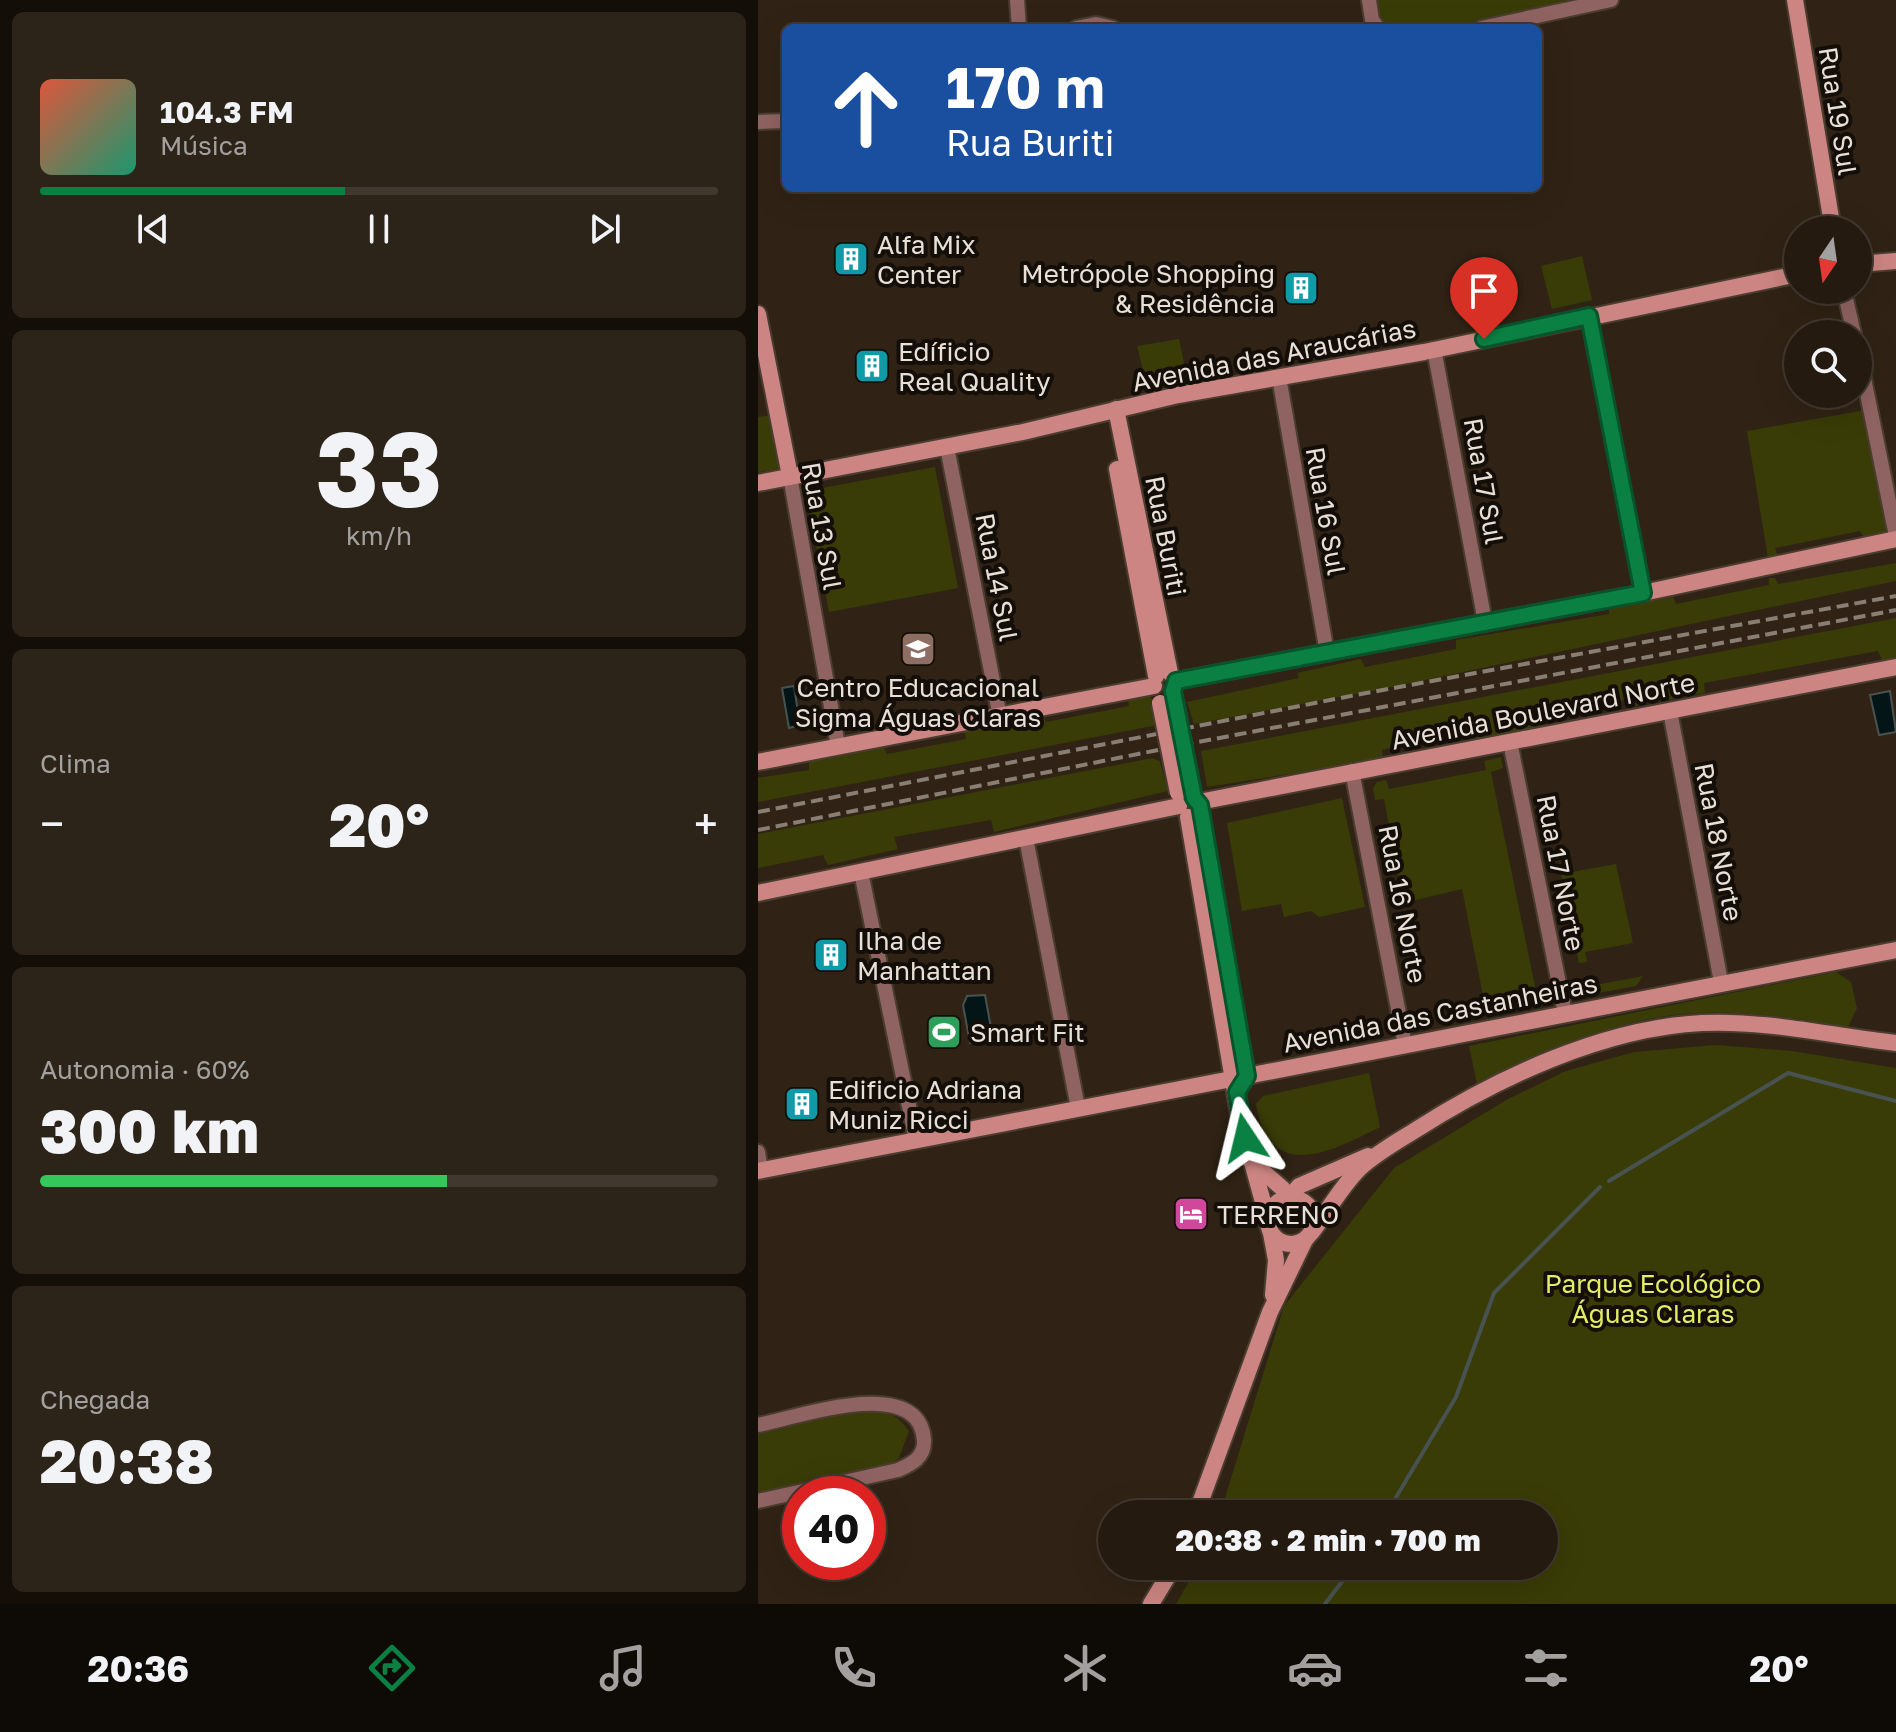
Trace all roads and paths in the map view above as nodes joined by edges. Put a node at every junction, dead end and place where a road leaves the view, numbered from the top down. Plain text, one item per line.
1 (1017, 0) edge
2 (1369, 0) edge
3 (1608, 0) edge
4 (1795, 0) edge
5 (1019, 24) edge
6 (1375, 24) edge
7 (1499, 24) edge
8 (758, 122) edge
9 (780, 122) edge
10 (758, 132) edge
11 (1831, 216) edge
12 (1896, 261) edge
13 (1872, 263) edge
14 (1784, 277) edge
15 (758, 314) edge
16 (1589, 316) junction
17 (1434, 349) junction
18 (1279, 377) junction
19 (1870, 408) edge
20 (1111, 411) junction
21 (947, 447) junction
22 (790, 476) junction
23 (758, 483) edge
24 (1896, 537) edge
25 (1643, 593) junction
26 (1485, 622) junction
27 (1327, 653) junction
28 (1896, 667) edge
29 (1165, 688) junction
30 (1670, 711) junction
31 (1000, 717) junction
32 (1510, 742) junction
33 (838, 746) junction
34 (758, 762) edge
35 (1352, 771) junction
36 (1189, 803) junction
37 (1026, 838) junction
38 (861, 872) junction
39 (758, 893) edge
40 (1896, 950) edge
41 (1721, 982) junction
42 (1565, 1013) junction
43 (1896, 1043) edge
44 (1405, 1045) junction
45 (1239, 1082) junction
46 (1078, 1108) junction
47 (916, 1140) junction
48 (1384, 1149) junction
49 (758, 1152) edge
50 (1251, 1161) junction
51 (760, 1171) edge
52 (1288, 1198) junction
53 (1270, 1226) junction
54 (1308, 1236) junction
55 (1270, 1312) junction
56 (758, 1425) edge
57 (1201, 1500) edge
58 (758, 1501) edge
59 (1166, 1580) edge
60 (1151, 1604) edge

1 - 5 street
2 - 6 street
3 - 7 street
4 - 11 street, Rua 19 Sul
8 - 9 street
9 - 10 street
12 - 13 street
14 - 16 street, Avenida das Araucárias
15 - 22 street, Rua 13 Sul
16 - 17 street, Avenida das Araucárias
16 - 25 street
17 - 18 street, Avenida das Araucárias
17 - 26 street, Rua 17 Sul
18 - 20 street, Avenida das Araucárias
18 - 27 street, Rua 16 Sul
19 - 24 street
20 - 21 street, Avenida das Araucárias
20 - 29 street, Rua Buriti
21 - 22 street, Avenida das Araucárias
21 - 31 street, Rua 14 Sul
22 - 23 street, Avenida das Araucárias
22 - 33 street, Rua 13 Sul
24 - 25 street
25 - 26 street
26 - 27 street
27 - 29 street
28 - 30 street, Avenida Boulevard Norte
29 - 31 street
29 - 36 street, Rua Buriti, bridge
30 - 32 street, Avenida Boulevard Norte
30 - 41 street, Rua 18 Norte
31 - 33 street
32 - 35 street, Avenida Boulevard Norte
32 - 42 street, Rua 17 Norte
33 - 34 street
35 - 36 street, Avenida Boulevard Norte
35 - 44 street, Rua 16 Norte
36 - 37 street, Avenida Boulevard Norte
36 - 45 street, Rua Buriti
37 - 38 street, Avenida Boulevard Norte
37 - 46 street
38 - 39 street, Avenida Boulevard Norte
38 - 47 street
40 - 41 street, Avenida das Castanheiras
41 - 42 street, Avenida das Castanheiras
42 - 44 street, Avenida das Castanheiras
43 - 48 street
44 - 45 street, Avenida das Castanheiras
45 - 46 street, Avenida das Castanheiras
45 - 50 street, Rua Buriti
46 - 47 street, Avenida das Castanheiras
47 - 51 street, Avenida das Castanheiras
48 - 52 street
48 - 54 street
49 - 51 street
50 - 52 street
50 - 53 street, Rua Buriti
52 - 53 street
52 - 54 street
53 - 54 street
53 - 55 street, Rua Buriti
54 - 55 street
55 - 57 street
56 - 58 street
59 - 60 street

